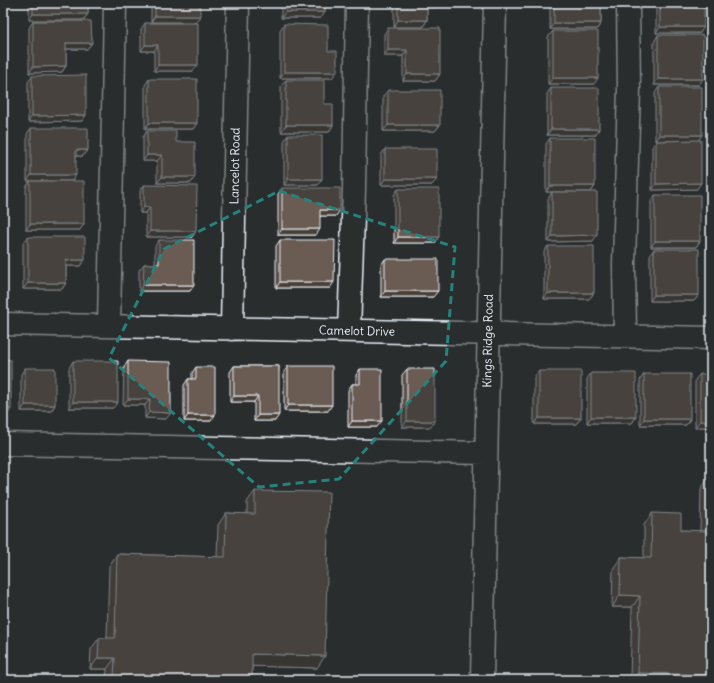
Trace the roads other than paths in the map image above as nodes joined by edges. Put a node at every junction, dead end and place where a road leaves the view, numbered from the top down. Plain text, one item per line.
1 (115, 3) edge
2 (238, 3) edge
3 (357, 3) edge
4 (495, 3) edge
5 (628, 3) edge
6 (3, 324) edge
7 (109, 326) junction
8 (232, 329) junction
9 (349, 331) junction
10 (488, 334) junction
11 (625, 336) junction
12 (711, 338) edge
13 (3, 444) edge
14 (486, 453) junction
15 (482, 680) edge

1 - 7 street
2 - 8 street, Lancelot Road
3 - 9 street
4 - 10 street, Kings Ridge Road
5 - 11 street
6 - 7 street, Camelot Drive
7 - 8 street, Camelot Drive
8 - 9 street, Camelot Drive
9 - 10 street, Camelot Drive
10 - 11 street, Camelot Drive
10 - 14 street, Kings Ridge Road
11 - 12 street, Camelot Drive
13 - 14 street
14 - 15 street, Kings Ridge Road

